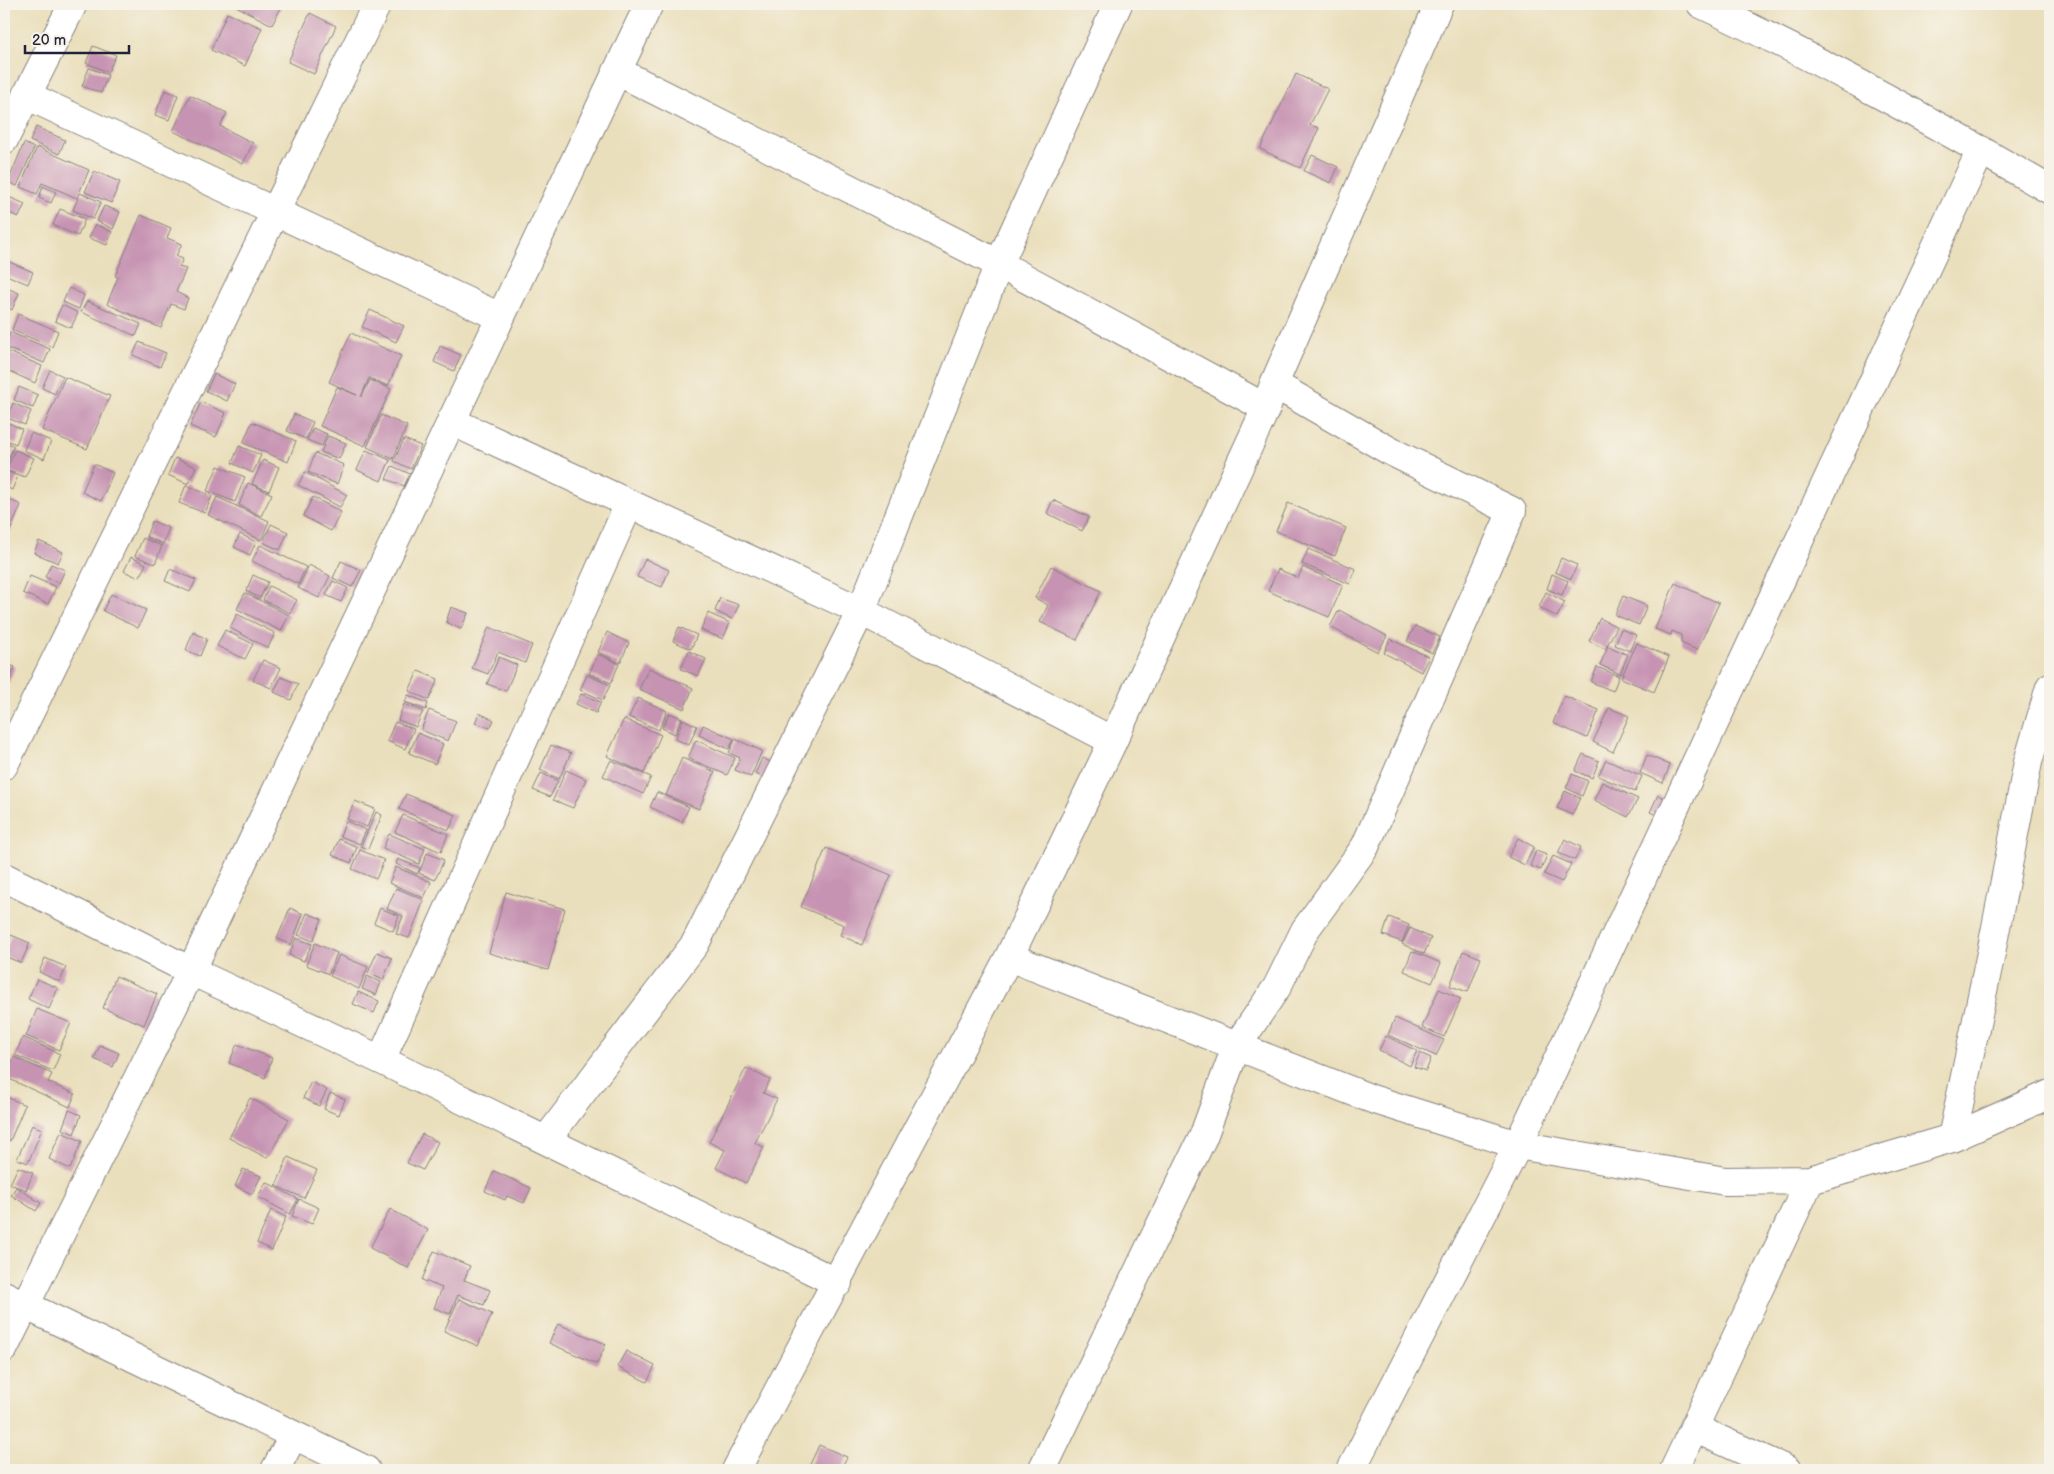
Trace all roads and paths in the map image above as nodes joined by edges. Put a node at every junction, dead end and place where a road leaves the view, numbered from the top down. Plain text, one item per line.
1 (73, 4) edge
2 (377, 4) edge
3 (648, 4) edge
4 (1118, 4) edge
5 (1438, 4) edge
6 (1701, 4) edge
7 (617, 71) junction
8 (26, 94) junction
9 (4, 140) edge
10 (1981, 150) junction
11 (2048, 184) edge
12 (276, 213) junction
13 (999, 264) junction
14 (500, 317) junction
15 (1270, 396) junction
16 (451, 422) junction
17 (629, 504) junction
18 (861, 611) junction
19 (2050, 687) edge
20 (1113, 741) junction
21 (4, 765) edge
22 (4, 877) edge
23 (1009, 957) junction
24 (191, 971) junction
25 (1236, 1047) junction
26 (381, 1060) junction
27 (2050, 1094) edge
28 (1952, 1138) junction
29 (546, 1140) junction
30 (1518, 1145) junction
31 (1810, 1180) junction
32 (838, 1283) junction
33 (14, 1299) edge
34 (4, 1348) edge
35 (1694, 1428) junction
36 (293, 1436) junction
37 (275, 1470) edge
38 (366, 1470) edge
39 (736, 1470) edge
40 (1042, 1470) edge
41 (1351, 1470) edge
42 (1674, 1470) edge
43 (1787, 1470) edge

1 - 8 street
2 - 12 street
3 - 7 street
4 - 13 street
5 - 15 street
6 - 10 street
7 - 13 street
7 - 14 street
8 - 9 street
8 - 12 street
10 - 11 street
10 - 30 street
12 - 14 street
12 - 21 street
13 - 15 street
13 - 18 street
14 - 16 street
15 - 20 street
15 - 25 street
16 - 17 street
16 - 24 street
17 - 18 street
17 - 26 street
18 - 20 street
18 - 29 street
19 - 28 street
20 - 23 street
22 - 24 street
23 - 25 street
23 - 32 street
24 - 26 street
24 - 33 street
25 - 30 street
25 - 40 street
26 - 29 street
27 - 28 street
28 - 31 street
29 - 32 street
30 - 31 street
30 - 41 street
31 - 35 street
32 - 39 street
33 - 34 street
33 - 36 street
35 - 42 street
35 - 43 street
36 - 37 street
36 - 38 street

